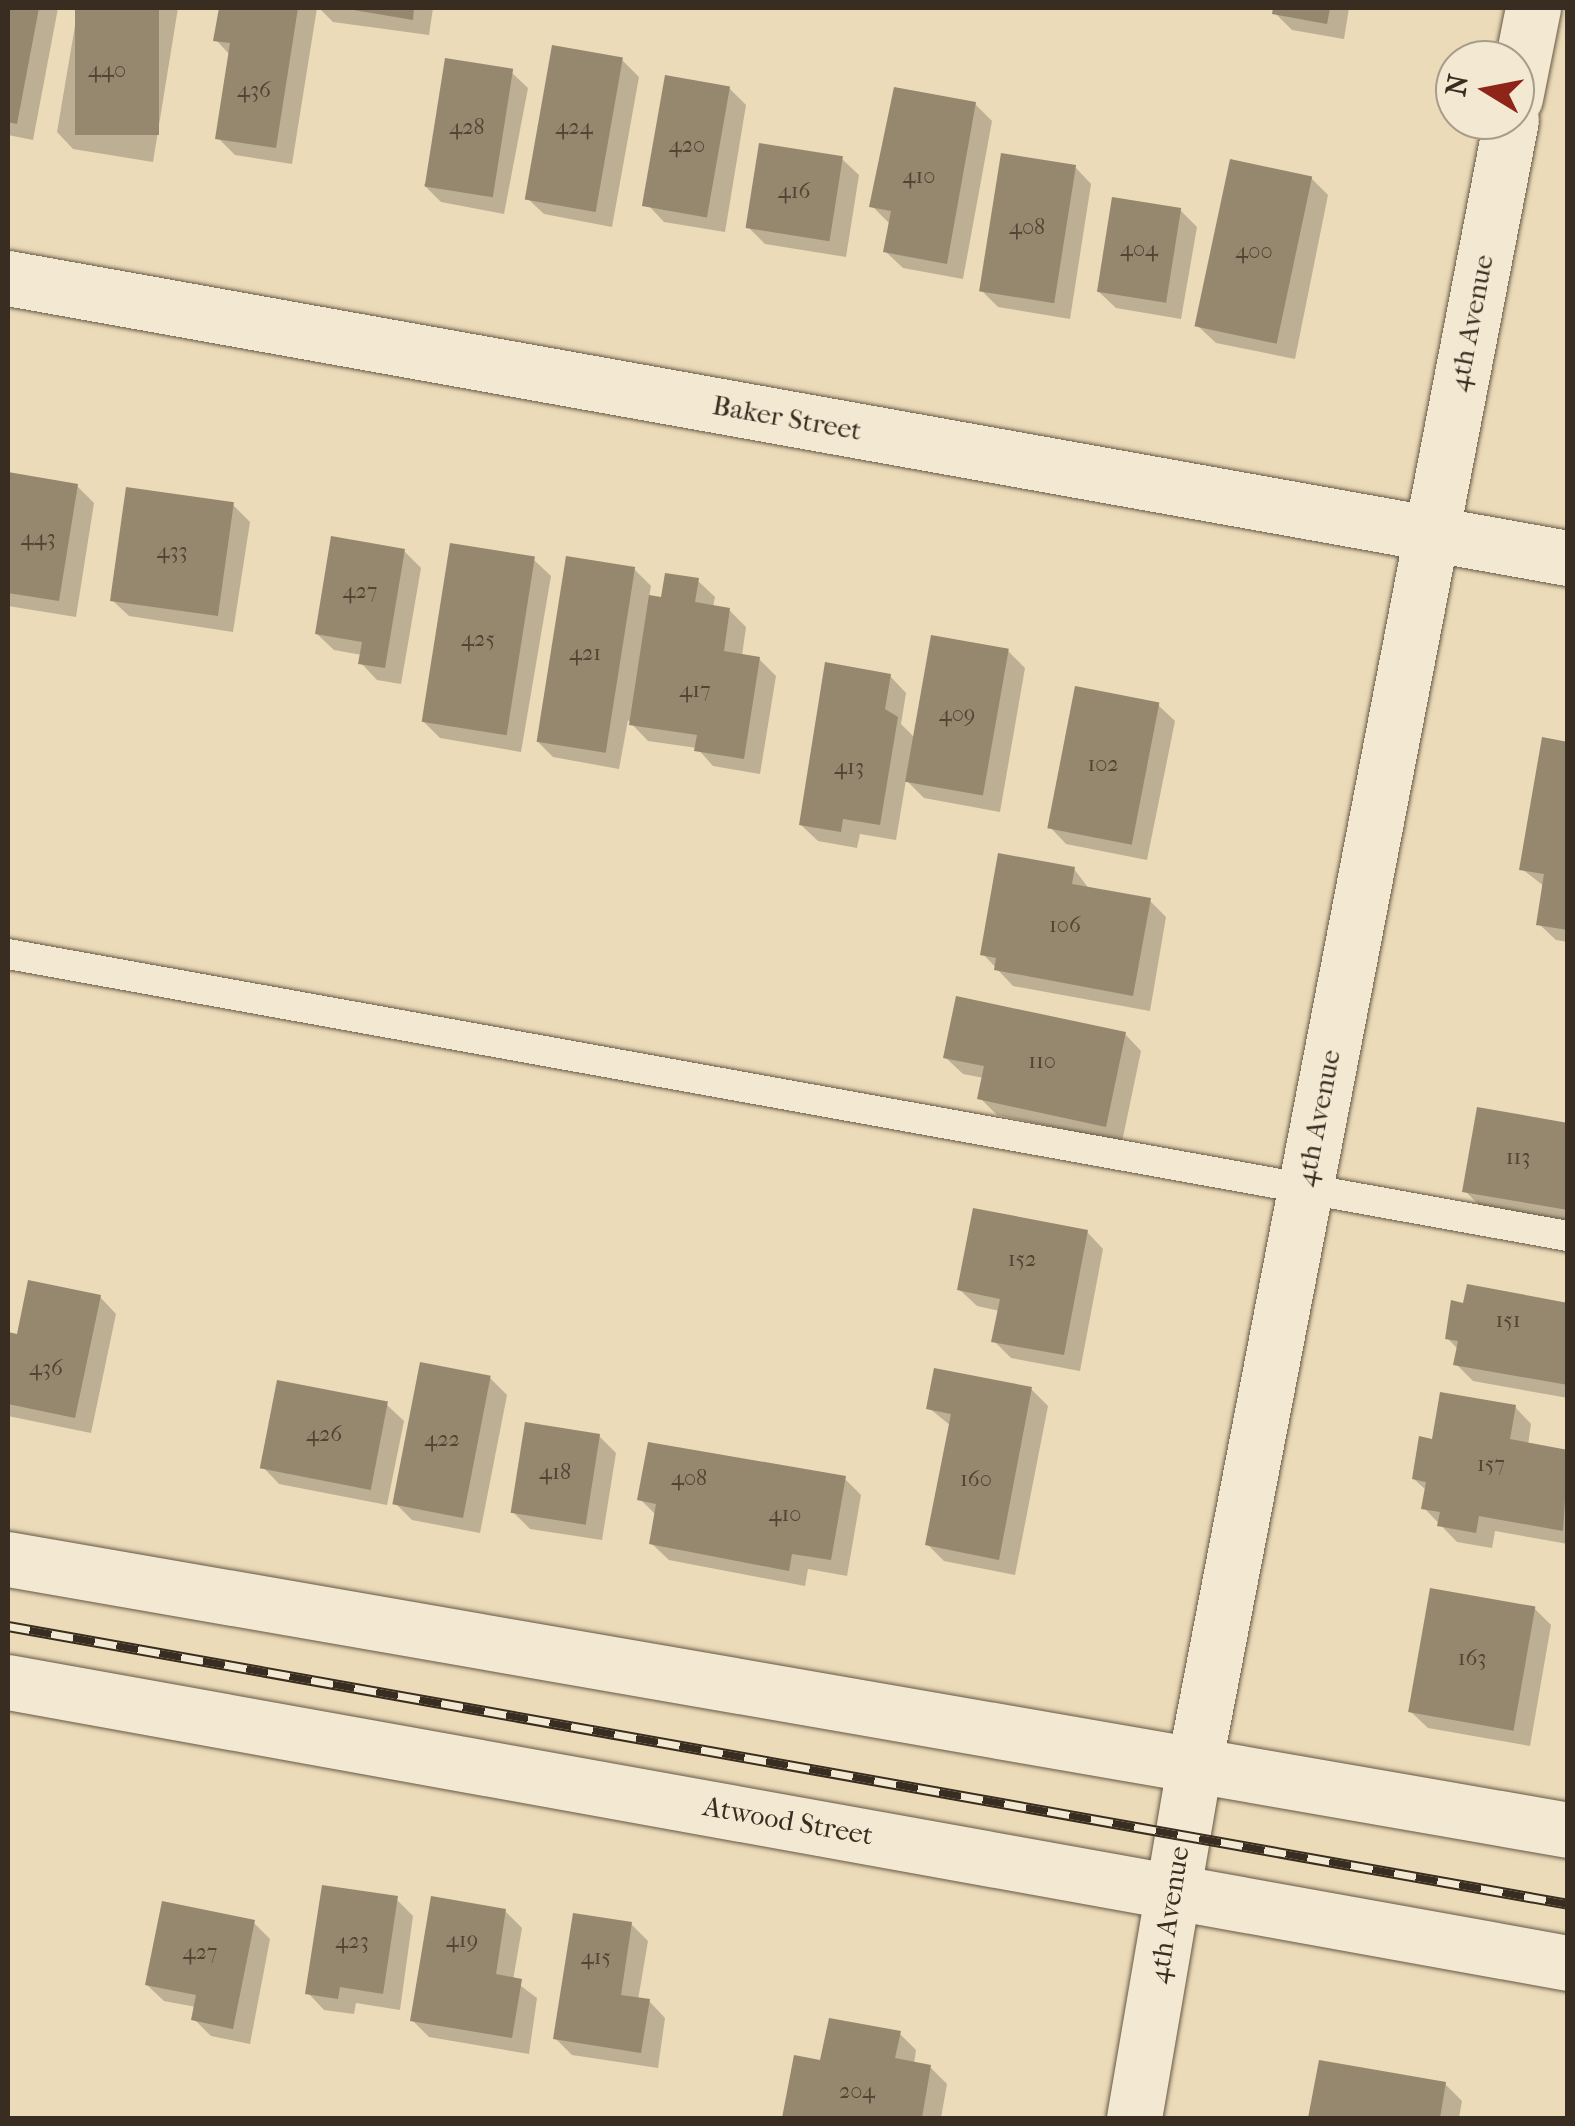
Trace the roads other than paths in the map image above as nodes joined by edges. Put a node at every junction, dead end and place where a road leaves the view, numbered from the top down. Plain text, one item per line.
1 (1533, 8) edge
2 (1527, 40) edge
3 (1507, 140) edge
4 (8, 278) edge
5 (1429, 534) junction
6 (1568, 558) edge
7 (8, 954) edge
8 (1304, 1190) junction
9 (1568, 1236) edge
10 (8, 1559) edge
11 (8, 1682) edge
12 (1194, 1766) junction
13 (1568, 1830) edge
14 (1174, 1890) junction
15 (1568, 1963) edge
16 (1134, 2118) edge

1 - 2 street
3 - 5 street, 4th Avenue
4 - 5 street, Baker Street
5 - 6 street, Baker Street
5 - 8 street, 4th Avenue
7 - 8 lane
8 - 9 lane
8 - 12 street, 4th Avenue
10 - 12 street
11 - 14 street, Atwood Street
12 - 13 street
12 - 14 street, 4th Avenue
14 - 15 street, Atwood Street
14 - 16 street, 4th Avenue

